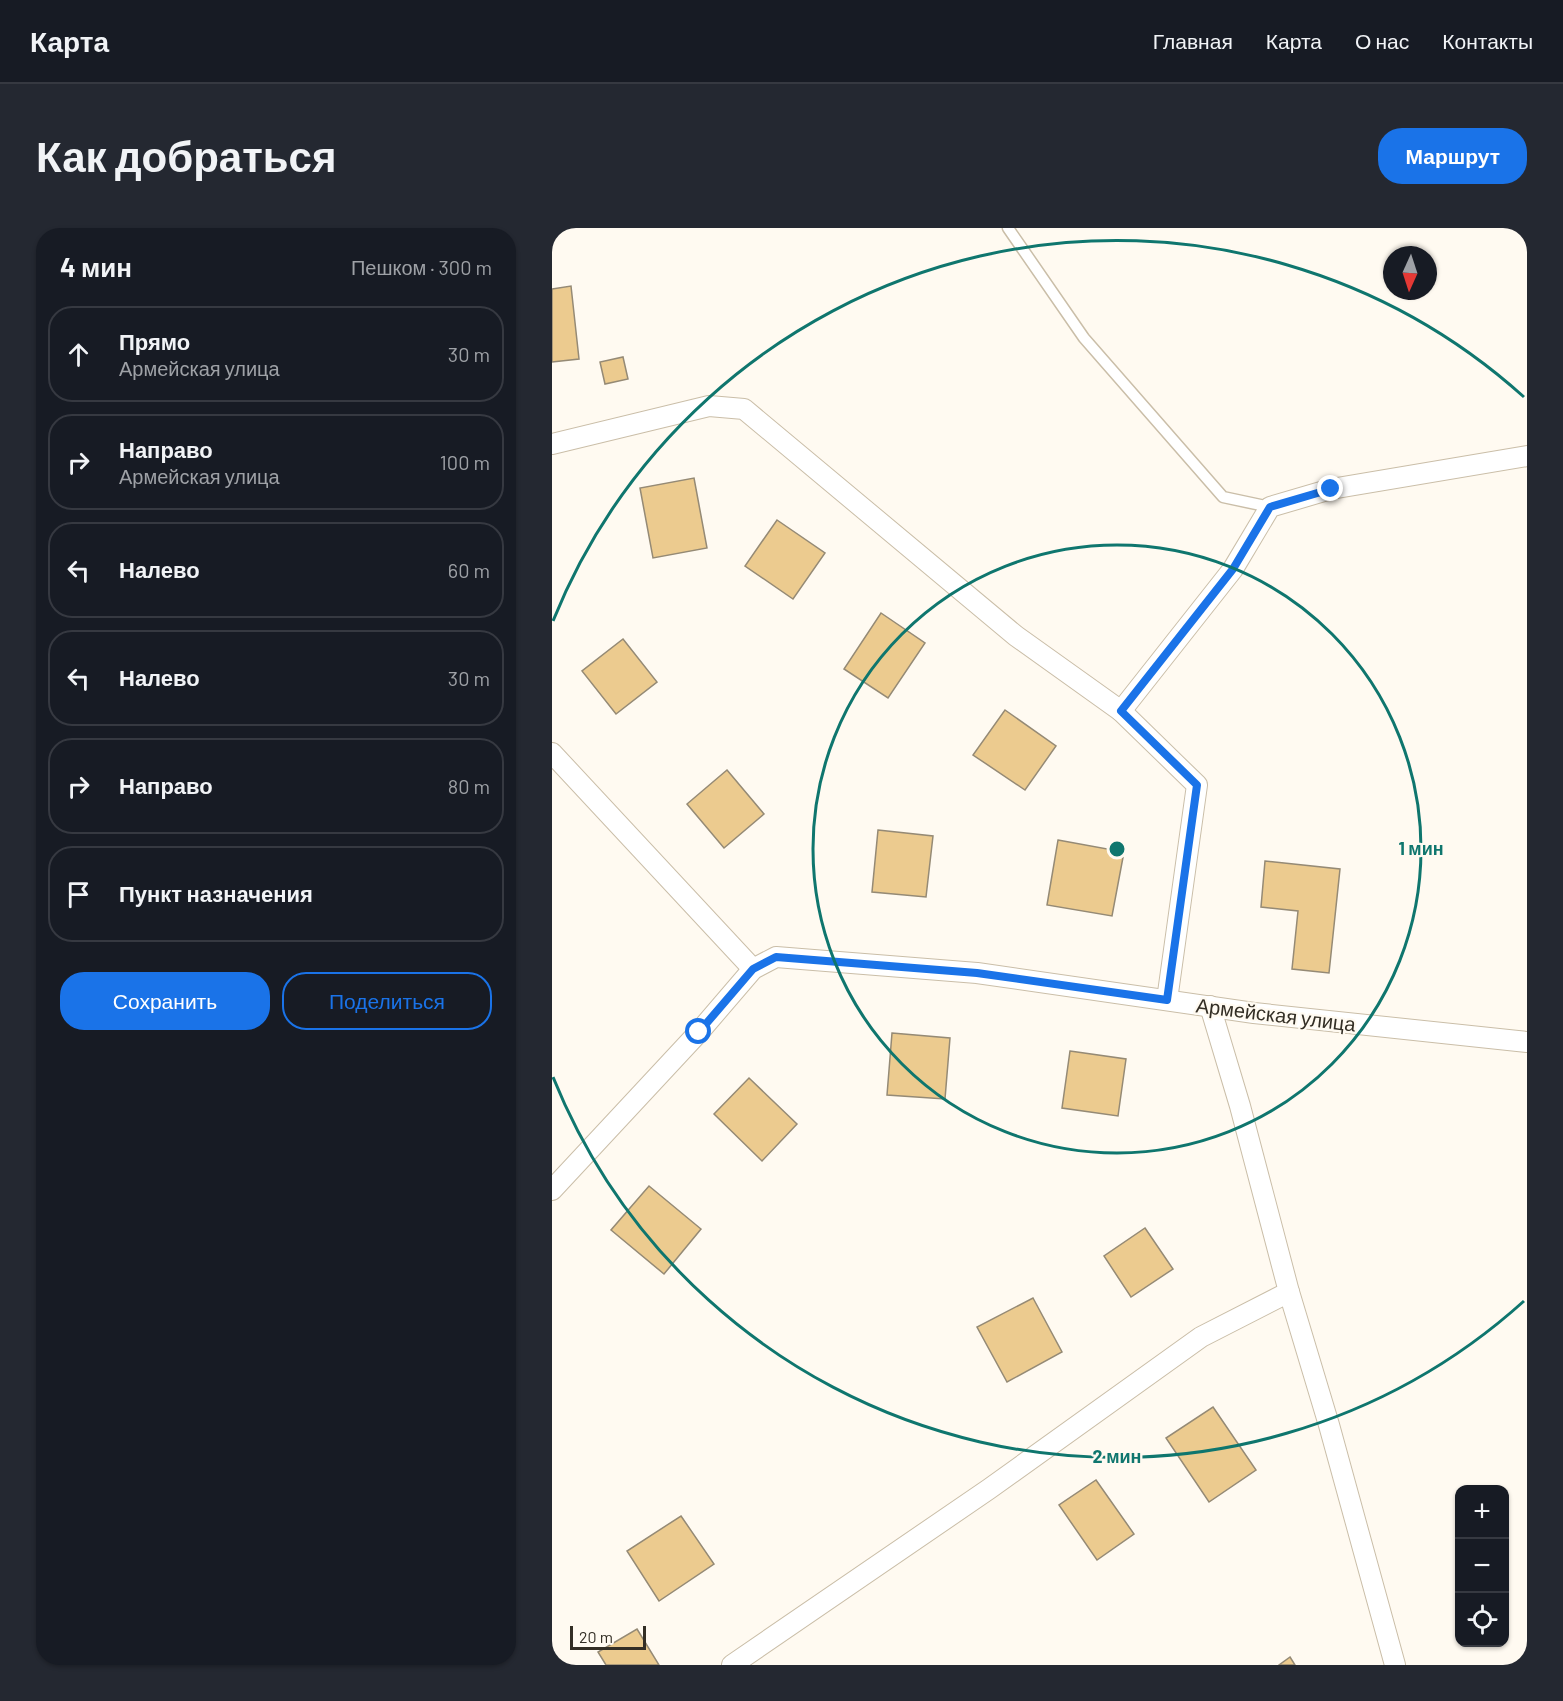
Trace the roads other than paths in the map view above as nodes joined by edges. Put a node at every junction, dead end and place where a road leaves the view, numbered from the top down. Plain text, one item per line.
1 (1008, 228) edge
2 (552, 444) edge
3 (1527, 456) edge
4 (1270, 507) junction
5 (1121, 711) junction
6 (552, 753) edge
7 (753, 969) junction
8 (1167, 1000) junction
9 (1210, 1006) junction
10 (1527, 1042) edge
11 (552, 1190) edge
12 (1289, 1292) junction
13 (732, 1665) edge
14 (1395, 1665) edge

1 - 4 lane
2 - 5 street
3 - 4 street
4 - 5 street
5 - 8 street
6 - 7 street
7 - 8 street, Армейская улица
7 - 11 street, Армейская улица
8 - 9 street, Армейская улица
9 - 10 street, Армейская улица
9 - 12 street
12 - 13 street
12 - 14 street

